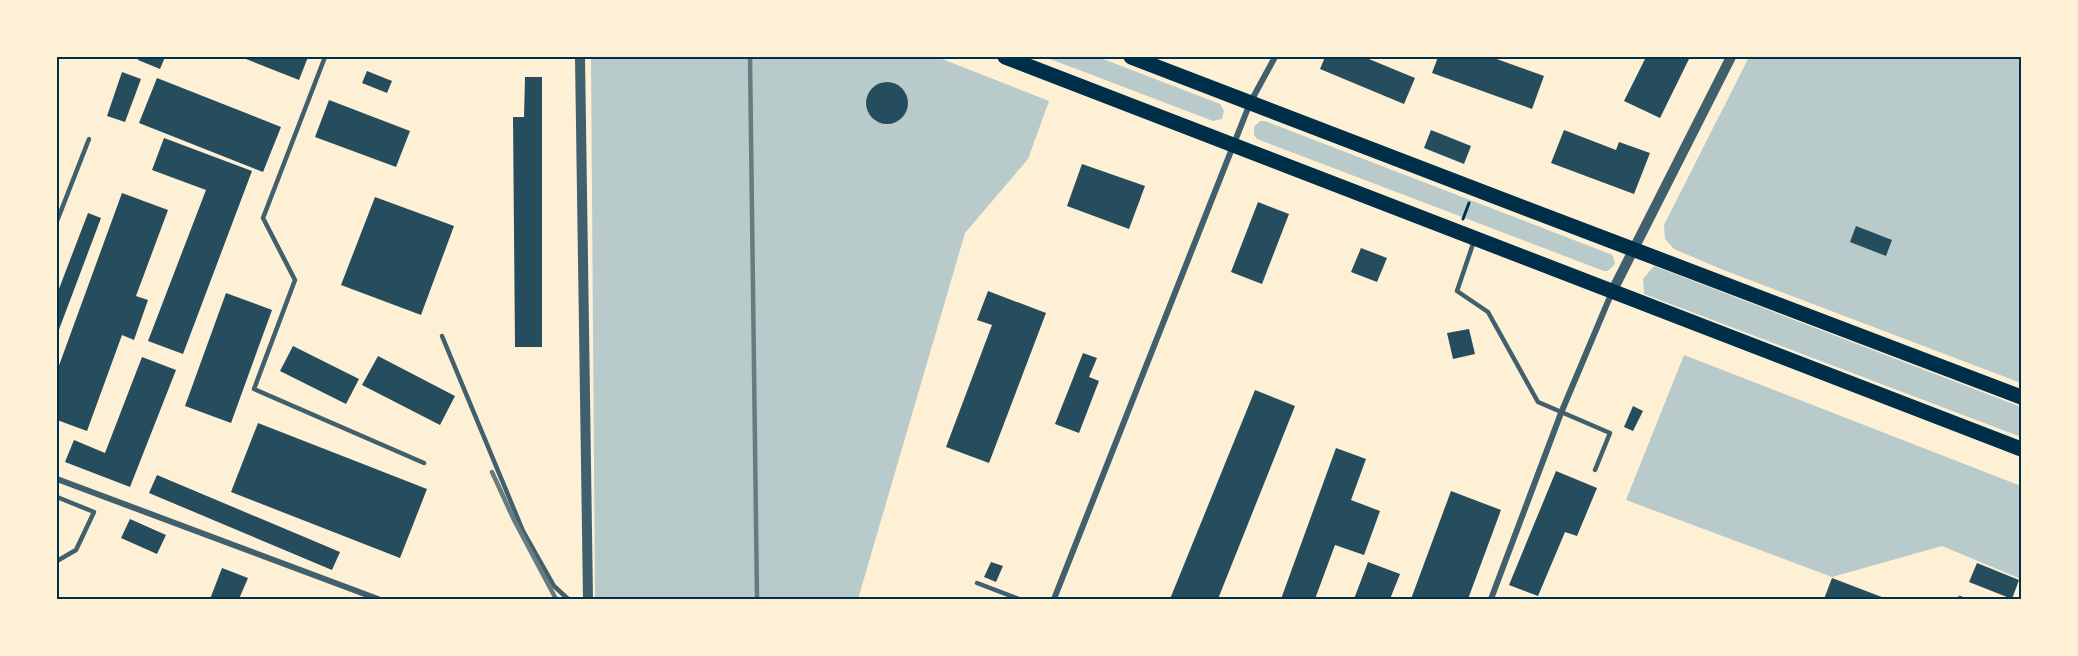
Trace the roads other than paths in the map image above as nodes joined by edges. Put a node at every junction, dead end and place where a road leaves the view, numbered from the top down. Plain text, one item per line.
1 (325, 57) edge
2 (580, 57) edge
3 (1005, 57) edge
4 (1131, 57) edge
5 (1275, 57) edge
6 (1731, 57) edge
7 (1250, 103) junction
8 (89, 140) dead end
9 (1234, 146) junction
10 (57, 221) edge
11 (1475, 238) junction
12 (1635, 248) junction
13 (1612, 292) junction
14 (442, 336) dead end
15 (2021, 397) edge
16 (1561, 413) junction
17 (2021, 449) edge
18 (424, 463) dead end
19 (1595, 470) dead end
20 (57, 479) edge
21 (57, 497) edge
22 (57, 561) edge
23 (977, 583) dead end
24 (378, 599) edge
25 (567, 599) edge
26 (588, 599) edge
27 (1019, 599) edge
28 (1054, 599) edge
29 (1491, 599) edge

1 - 18 lane
2 - 26 street
3 - 9 main road
4 - 7 main road
5 - 7 street
6 - 12 street
7 - 9 street
7 - 12 main road
8 - 10 lane
9 - 11 main road
9 - 28 street
11 - 13 main road
11 - 16 lane
12 - 13 street
12 - 15 main road
13 - 16 street
13 - 17 main road
14 - 25 lane
16 - 19 lane
16 - 29 street
20 - 24 street
21 - 22 lane
23 - 27 lane

